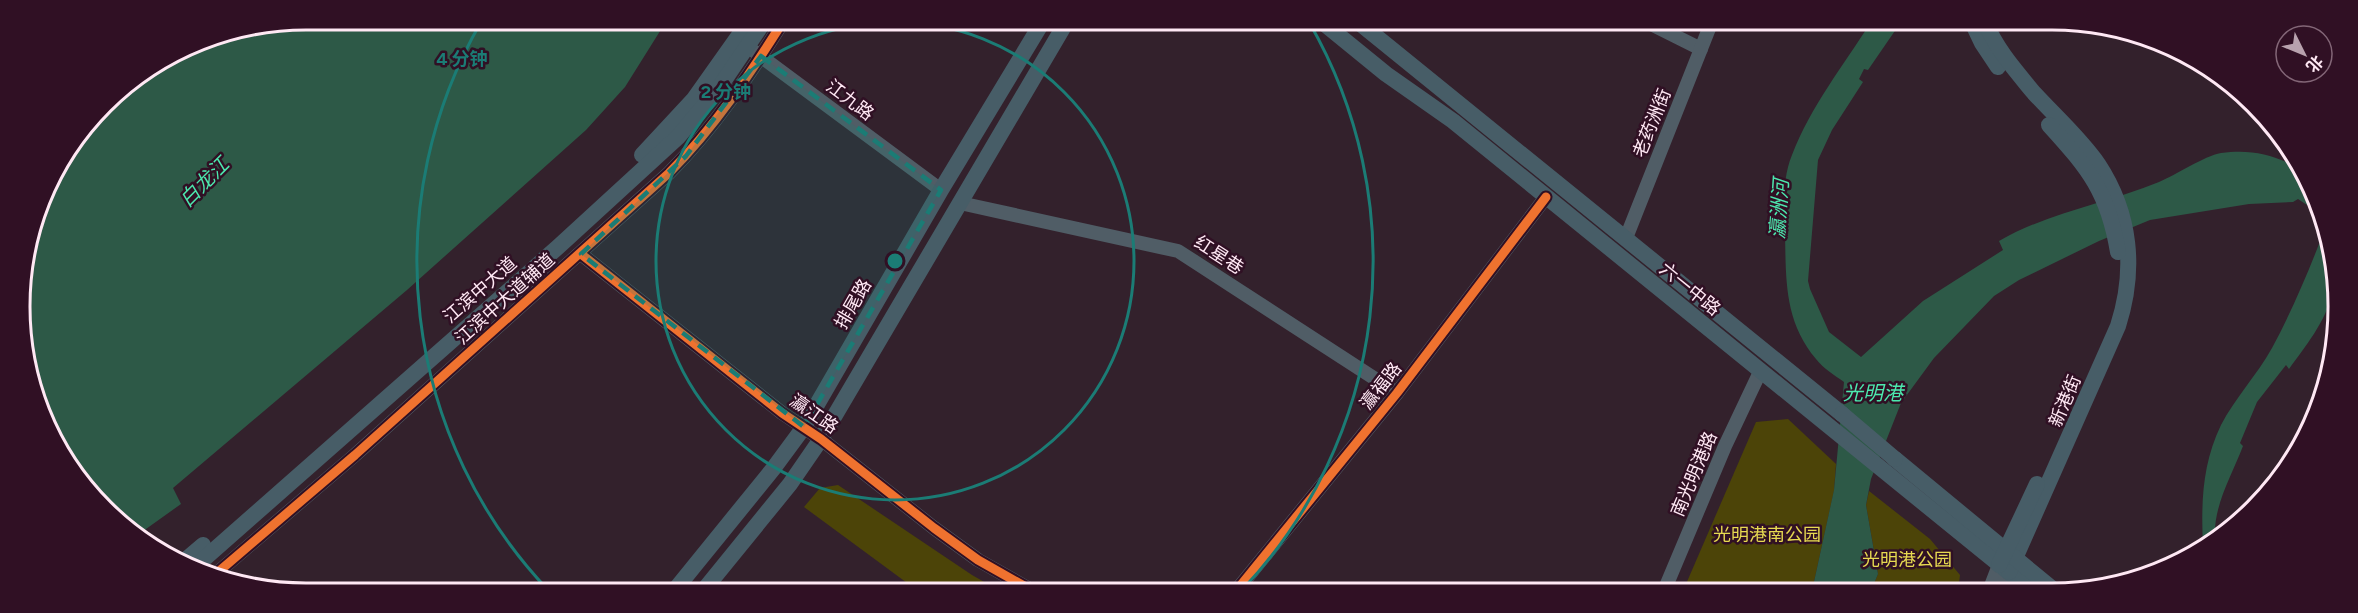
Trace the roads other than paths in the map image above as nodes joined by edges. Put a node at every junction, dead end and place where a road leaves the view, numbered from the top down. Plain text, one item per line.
1 (750, 30) edge
2 (759, 30) edge
3 (772, 30) edge
4 (1038, 30) edge
5 (1062, 30) edge
6 (1332, 30) edge
7 (1368, 30) edge
8 (1663, 30) edge
9 (1708, 30) edge
10 (1976, 30) edge
11 (1989, 30) edge
12 (749, 48) junction
13 (1701, 49) junction
14 (941, 190) junction
15 (2107, 190) junction
16 (1546, 196) junction
17 (960, 202) junction
18 (1626, 238) junction
19 (581, 254) junction
20 (1760, 372) junction
21 (1397, 393) junction
22 (804, 427) junction
23 (821, 439) junction
24 (189, 557) edge
25 (201, 562) edge
26 (2008, 562) junction
27 (221, 569) edge
28 (680, 583) edge
29 (710, 583) edge
30 (1019, 583) edge
31 (1243, 583) edge
32 (1667, 583) edge
33 (1994, 583) edge
34 (2002, 583) edge
35 (2025, 583) edge
36 (2042, 583) edge

1 - 12 main road, 江滨中大道
2 - 12 main road, 江滨中大道
3 - 12 street, 江滨中大道辅道
4 - 14 main road, 排尾路
5 - 17 main road
6 - 16 main road, 六一中路
7 - 18 main road, 六一中路
8 - 13 street
9 - 13 street, 老药洲街
10 - 15 main road
11 - 15 main road
12 - 14 street, 江九路
12 - 19 street, 江滨中大道辅道
12 - 24 main road, 江滨中大道
12 - 25 main road, 江滨中大道
13 - 18 street, 老药洲街
14 - 22 main road, 排尾路
15 - 26 main road, 新港街
16 - 20 main road, 六一中路
16 - 21 street, 瀛福路
17 - 21 street, 红星巷
17 - 23 main road
18 - 26 main road, 六一中路, bridge
19 - 22 street, 瀛江路
19 - 27 street, 江滨中大道辅道
20 - 26 main road, 六一中路
20 - 32 street, 南光明港路
21 - 31 street, 瀛福路
22 - 23 street, 瀛江路
22 - 28 main road, 排尾路
23 - 29 main road
23 - 30 street, 瀛江路
26 - 33 street
26 - 34 street
26 - 35 main road, 六一中路
26 - 36 main road, 六一中路

